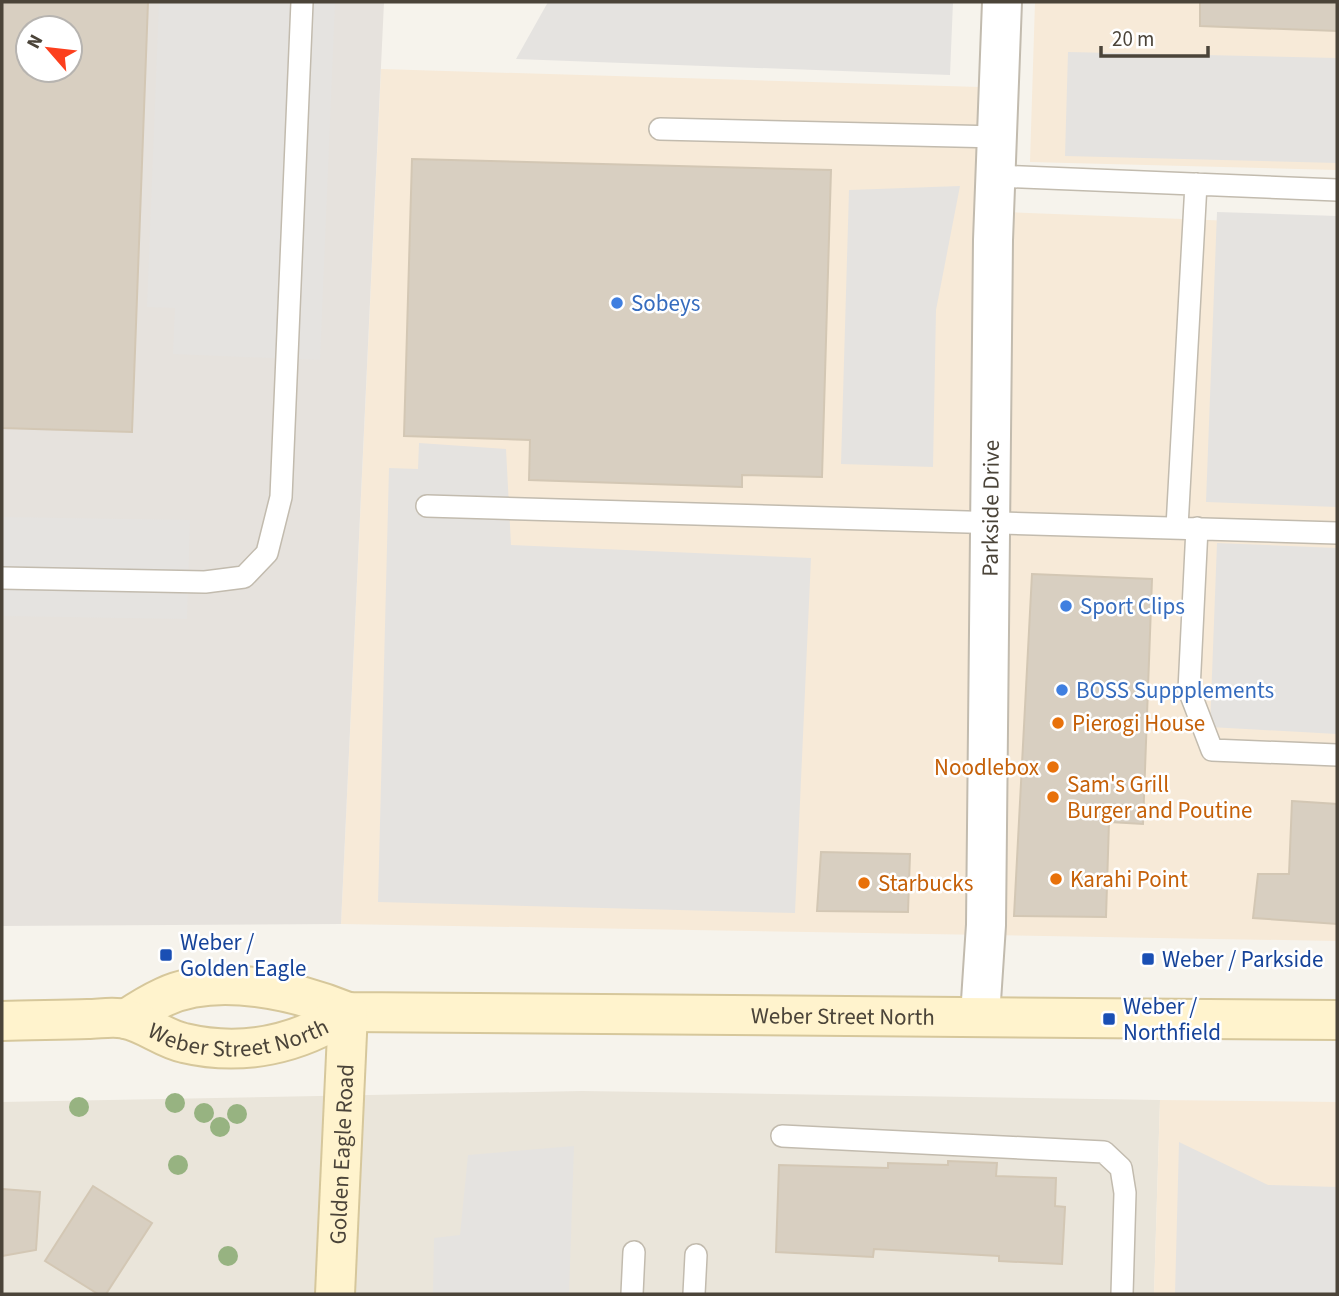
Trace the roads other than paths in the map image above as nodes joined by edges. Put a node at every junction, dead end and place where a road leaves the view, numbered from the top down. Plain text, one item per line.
1 (302, 2) edge
2 (1002, 2) edge
3 (660, 129) dead end
4 (999, 138) junction
5 (996, 176) junction
6 (1196, 184) junction
7 (1337, 190) edge
8 (427, 506) dead end
9 (990, 521) junction
10 (1187, 527) junction
11 (1337, 533) edge
12 (2, 578) edge
13 (1337, 755) edge
14 (348, 1013) junction
15 (980, 1016) junction
16 (126, 1018) junction
17 (1337, 1020) edge
18 (2, 1021) edge
19 (782, 1136) dead end
20 (634, 1252) dead end
21 (696, 1255) dead end
22 (335, 1294) edge
23 (632, 1294) edge
24 (694, 1294) edge
25 (1122, 1294) edge

1 - 12 lane
2 - 4 street, Parkside Drive
3 - 4 lane
4 - 5 street, Parkside Drive
5 - 6 lane
5 - 9 street, Parkside Drive
6 - 7 lane
6 - 10 lane
8 - 9 lane
9 - 10 lane
9 - 15 street, Parkside Drive
10 - 11 lane
10 - 13 lane
14 - 15 main road, Weber Street North
14 - 16 main road, Weber Street North
14 - 16 main road, Weber Street North
14 - 22 main road, Golden Eagle Road
15 - 17 main road, Weber Street North
16 - 18 main road, Weber Street North
19 - 25 lane
20 - 23 lane
21 - 24 lane

